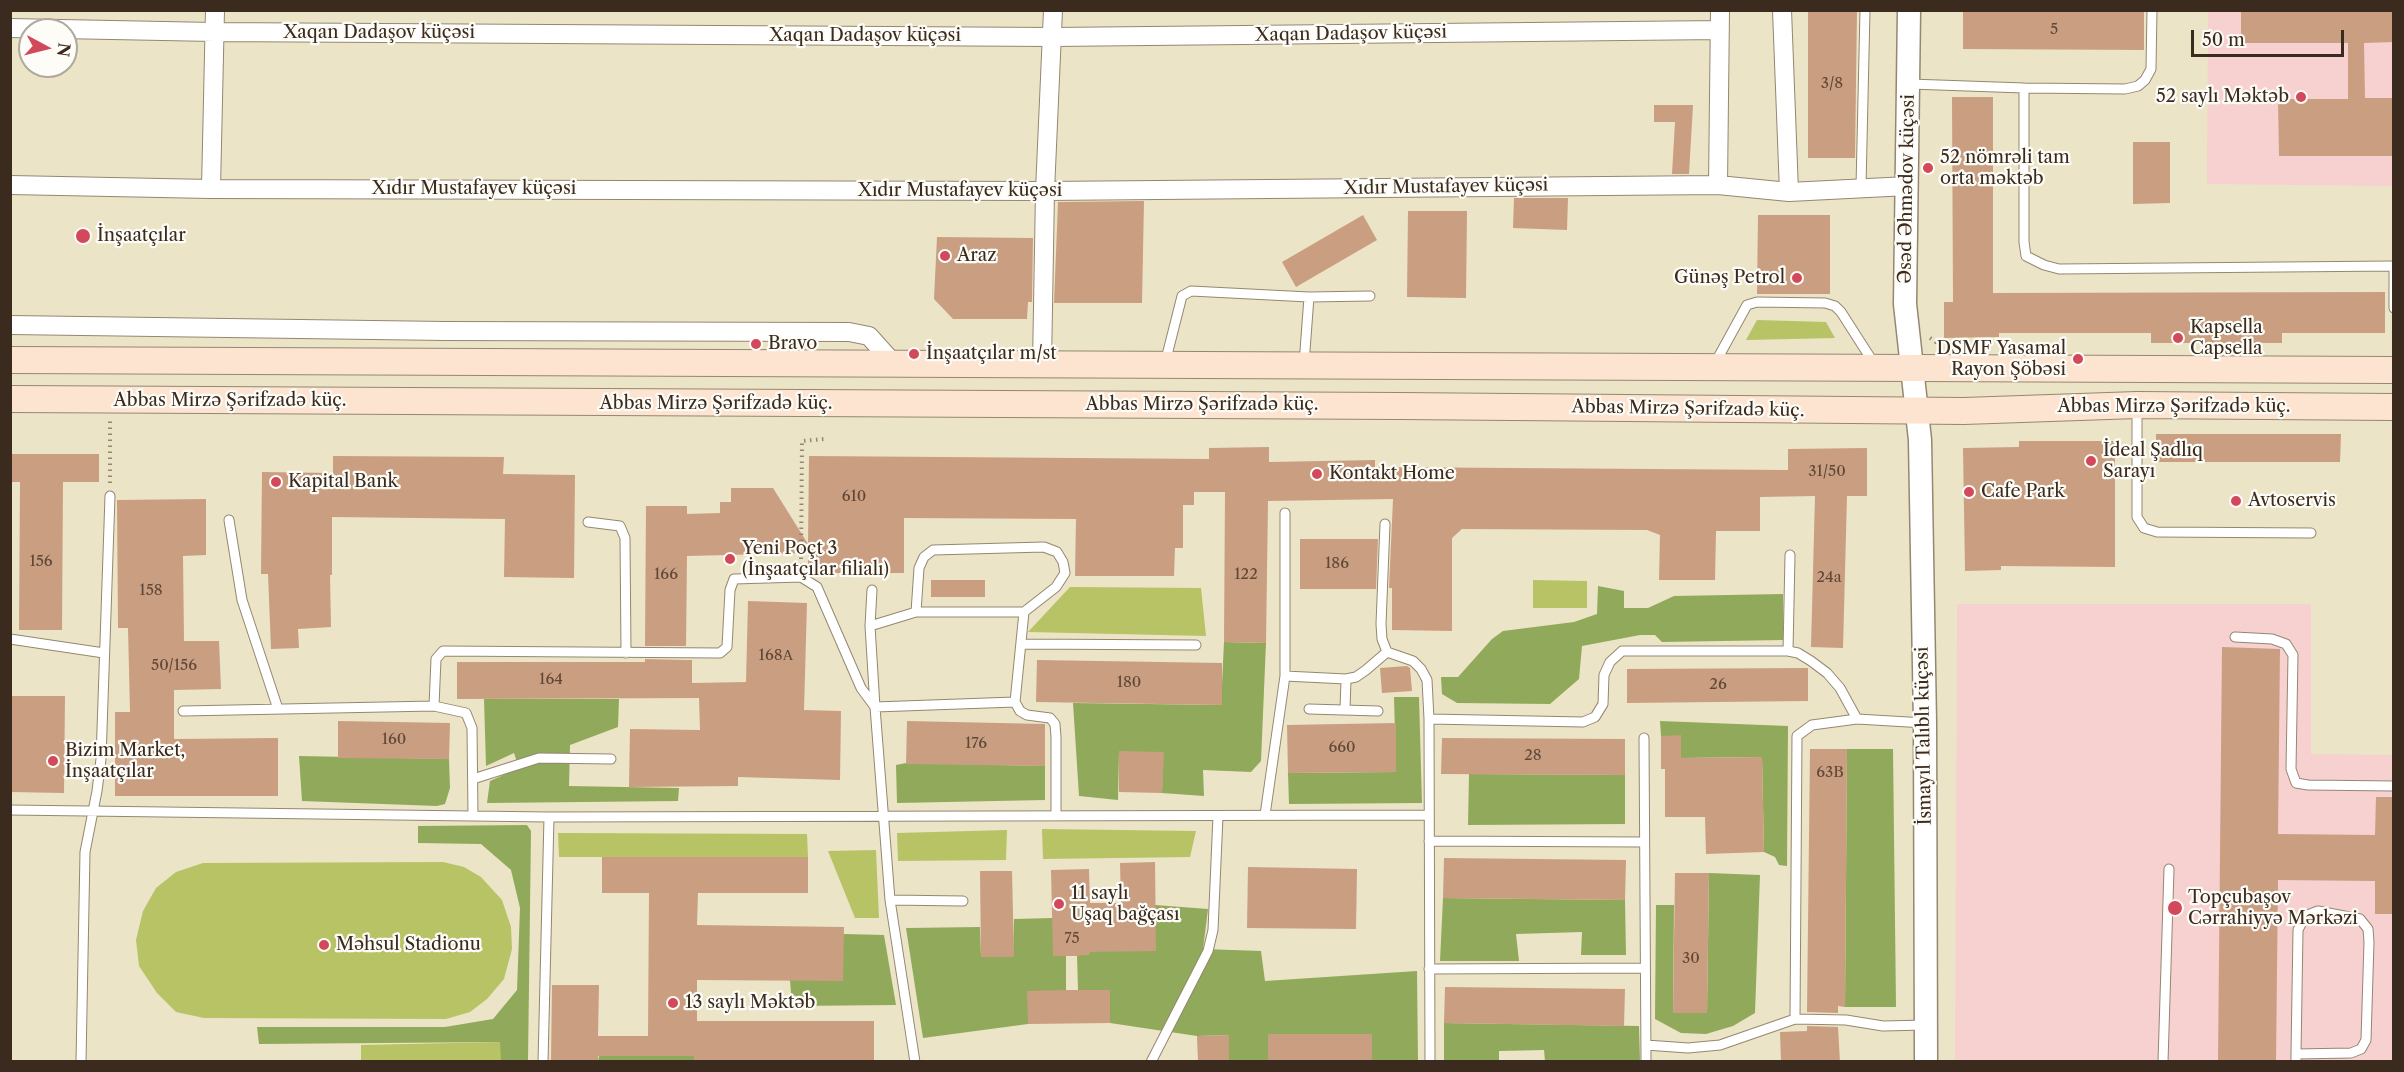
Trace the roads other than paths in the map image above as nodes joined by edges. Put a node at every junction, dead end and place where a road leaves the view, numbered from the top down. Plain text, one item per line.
1 (214, 10) edge
2 (1053, 10) edge
3 (1720, 10) edge
4 (1782, 10) edge
5 (1865, 10) edge
6 (1909, 10) edge
7 (2152, 10) edge
8 (10, 28) edge
9 (1720, 30) junction
10 (214, 32) junction
11 (1053, 37) junction
12 (1908, 84) junction
13 (2024, 88) junction
14 (10, 185) edge
15 (1719, 185) junction
16 (1908, 186) junction
17 (1861, 187) junction
18 (211, 189) junction
19 (1045, 191) junction
20 (1789, 192) junction
21 (2393, 266) edge
22 (1370, 296) dead end
23 (1309, 297) junction
24 (2394, 309) edge
25 (10, 325) edge
26 (10, 360) edge
27 (895, 365) junction
28 (1042, 365) junction
29 (1164, 366) junction
30 (1304, 366) junction
31 (1401, 367) junction
32 (1876, 367) junction
33 (1913, 367) junction
34 (1712, 368) junction
35 (2394, 370) edge
36 (10, 399) edge
37 (2137, 405) junction
38 (1400, 406) junction
39 (2394, 407) edge
40 (1918, 411) junction
41 (110, 496) road end
42 (1285, 513) dead end
43 (229, 520) dead end
44 (588, 522) dead end
45 (1385, 524) dead end
46 (2311, 533) dead end
47 (1790, 555) dead end
48 (872, 590) dead end
49 (916, 612) junction
50 (1024, 612) junction
51 (870, 626) junction
52 (2235, 638) dead end
53 (10, 639) edge
54 (1022, 644) junction
55 (1196, 645) dead end
56 (1788, 651) junction
57 (626, 652) junction
58 (1388, 652) junction
59 (104, 653) junction
60 (1286, 676) junction
61 (1346, 679) junction
62 (1015, 702) junction
63 (435, 706) junction
64 (875, 706) junction
65 (278, 709) junction
66 (1309, 709) dead end
67 (1345, 710) junction
68 (183, 711) dead end
69 (1378, 711) dead end
70 (1429, 719) junction
71 (1857, 719) junction
72 (1925, 723) junction
73 (1644, 738) dead end
74 (611, 759) dead end
75 (473, 779) junction
76 (2394, 786) edge
77 (10, 810) edge
78 (92, 812) junction
79 (1056, 814) junction
80 (1264, 815) junction
81 (1429, 815) junction
82 (472, 816) junction
83 (884, 816) junction
84 (1218, 816) junction
85 (549, 817) junction
86 (1429, 841) junction
87 (1643, 842) junction
88 (2169, 869) dead end
89 (890, 900) junction
90 (963, 901) dead end
91 (1645, 968) junction
92 (1429, 969) junction
93 (1795, 1019) junction
94 (1926, 1025) junction
95 (1646, 1045) junction
96 (2296, 1058) edge
97 (81, 1062) edge
98 (543, 1062) edge
99 (915, 1062) edge
100 (1151, 1062) edge
101 (1430, 1062) edge
102 (1646, 1062) edge
103 (1926, 1062) edge
104 (2163, 1062) edge

1 - 10 street
2 - 11 street
3 - 9 street
4 - 20 street
5 - 17 lane
6 - 12 street, Əsəd Əhmədov küçəsi
7 - 13 lane
8 - 10 street, Xaqan Dadaşov küçəsi
9 - 11 street, Xaqan Dadaşov küçəsi
9 - 15 street
10 - 11 street, Xaqan Dadaşov küçəsi
10 - 18 street
11 - 19 street
12 - 13 lane
12 - 16 street, Əsəd Əhmədov küçəsi
13 - 21 lane
14 - 18 street, Xıdır Mustafayev küçəsi
15 - 19 street, Xıdır Mustafayev küçəsi
15 - 20 street, Xıdır Mustafayev küçəsi
16 - 17 street, Xıdır Mustafayev küçəsi
16 - 33 street, Əsəd Əhmədov küçəsi
17 - 20 street, Xıdır Mustafayev küçəsi
18 - 19 street, Xıdır Mustafayev küçəsi
19 - 28 street
21 - 24 lane
22 - 23 lane
23 - 29 lane
23 - 30 lane
25 - 27 street
26 - 27 main road
27 - 28 main road
28 - 29 main road
29 - 30 main road
30 - 31 main road
31 - 34 main road
31 - 38 main road
32 - 33 main road, Abbas Mirzə Şərifzadə küç.
32 - 34 main road
32 - 34 lane
33 - 35 main road, Abbas Mirzə Şərifzadə küç.
33 - 40 street, Əsəd Əhmədov küçəsi
36 - 38 main road, Abbas Mirzə Şərifzadə küç.
37 - 39 main road, Abbas Mirzə Şərifzadə küç.
37 - 40 main road, Abbas Mirzə Şərifzadə küç.
37 - 46 lane
38 - 40 main road, Abbas Mirzə Şərifzadə küç.
40 - 72 street, İsmayıl Talıblı küçəsi
41 - 59 lane
42 - 60 lane
43 - 65 lane
44 - 57 lane
45 - 58 lane
47 - 56 lane
48 - 51 lane
49 - 50 lane
49 - 50 lane
49 - 51 lane
50 - 54 lane
51 - 64 lane
52 - 76 lane
53 - 59 lane
54 - 55 lane
54 - 62 lane
56 - 70 lane
56 - 71 lane
57 - 63 lane
57 - 64 lane
58 - 61 lane
58 - 70 lane
59 - 78 lane
60 - 61 lane
60 - 80 lane
61 - 67 lane
62 - 64 lane
62 - 79 lane
63 - 65 lane
63 - 75 lane
64 - 83 lane
65 - 68 lane
66 - 67 lane
67 - 69 lane
70 - 81 lane
71 - 72 lane
71 - 93 lane
72 - 94 street, İsmayıl Talıblı küçəsi
73 - 87 lane
74 - 75 lane
75 - 82 lane
77 - 78 lane
78 - 82 lane
78 - 97 lane
79 - 83 lane
79 - 84 lane
80 - 81 lane
80 - 84 lane
81 - 86 lane
82 - 85 lane
83 - 85 lane
83 - 89 lane
84 - 100 lane
85 - 98 lane
86 - 87 lane
86 - 92 lane
87 - 91 lane
88 - 104 lane
89 - 90 lane
89 - 99 lane
91 - 92 lane
91 - 95 lane
92 - 101 lane
93 - 94 lane
93 - 95 lane
94 - 103 street, İsmayıl Talıblı küçəsi
95 - 102 lane
96 - 96 lane

